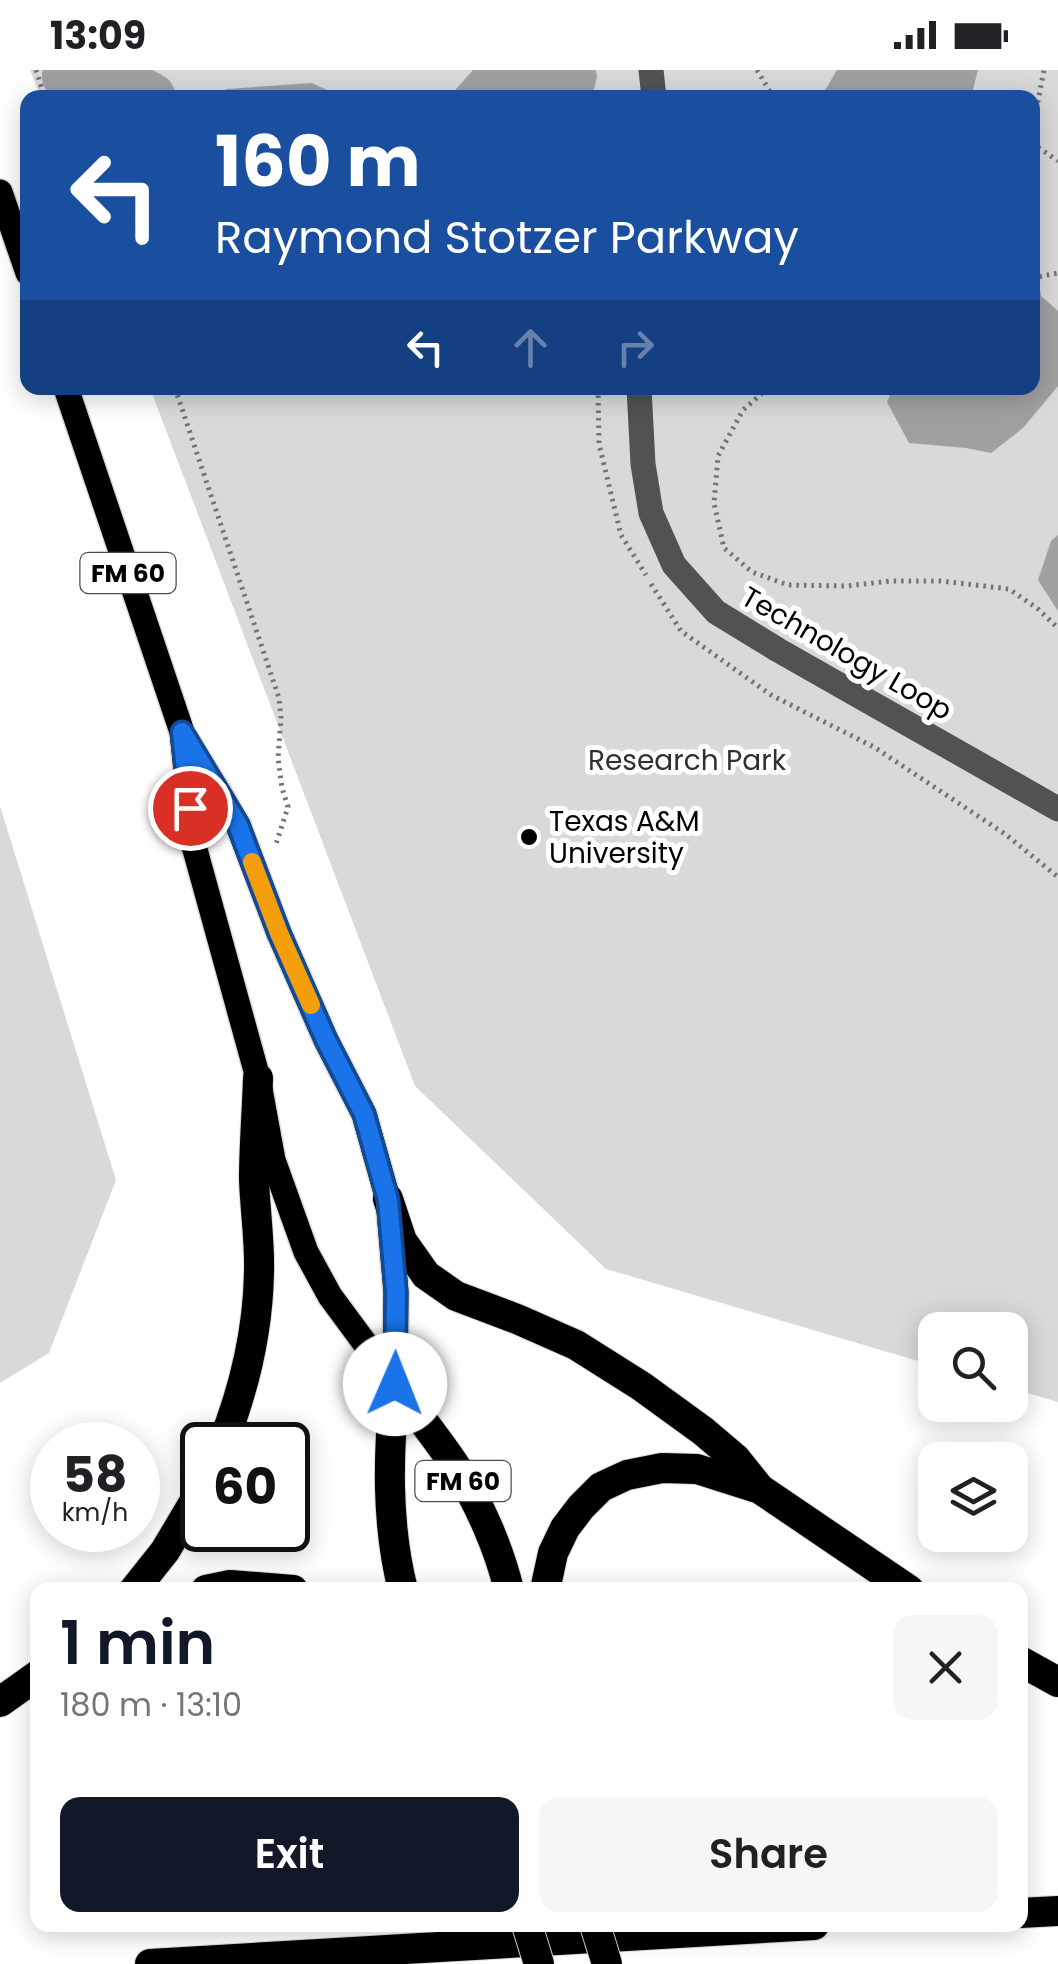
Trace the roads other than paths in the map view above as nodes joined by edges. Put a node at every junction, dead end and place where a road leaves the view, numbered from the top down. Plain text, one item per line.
1 (0, 192) edge
2 (20, 251) edge
3 (68, 395) edge
4 (640, 395) edge
5 (182, 732) junction
6 (1058, 809) edge
7 (258, 1078) junction
8 (388, 1200) junction
9 (395, 1384) junction
10 (232, 1422) edge
11 (760, 1489) junction
12 (180, 1526) edge
13 (140, 1582) edge
14 (402, 1582) edge
15 (506, 1582) edge
16 (547, 1582) edge
17 (897, 1582) edge
18 (1028, 1665) edge
19 (30, 1681) edge
20 (1058, 1682) edge
21 (0, 1702) edge
22 (1058, 1910) edge
23 (1028, 1912) edge
24 (529, 1932) edge
25 (597, 1932) edge
26 (695, 1932) edge
27 (150, 1964) edge
28 (539, 1964) edge
29 (607, 1964) edge

1 - 2 main road
3 - 5 main road, FM 60
4 - 6 street, Technology Loop
5 - 7 main road, FM 60
5 - 8 main road, FM 60
7 - 9 main road, FM 60
7 - 10 highway
8 - 9 main road, FM 60
8 - 11 highway
9 - 14 highway, FM 60
9 - 15 highway, FM 60
11 - 16 highway
11 - 17 highway
12 - 13 highway
18 - 20 highway
19 - 21 highway
22 - 23 highway
24 - 28 highway, bridge
25 - 29 highway, bridge
26 - 27 highway

